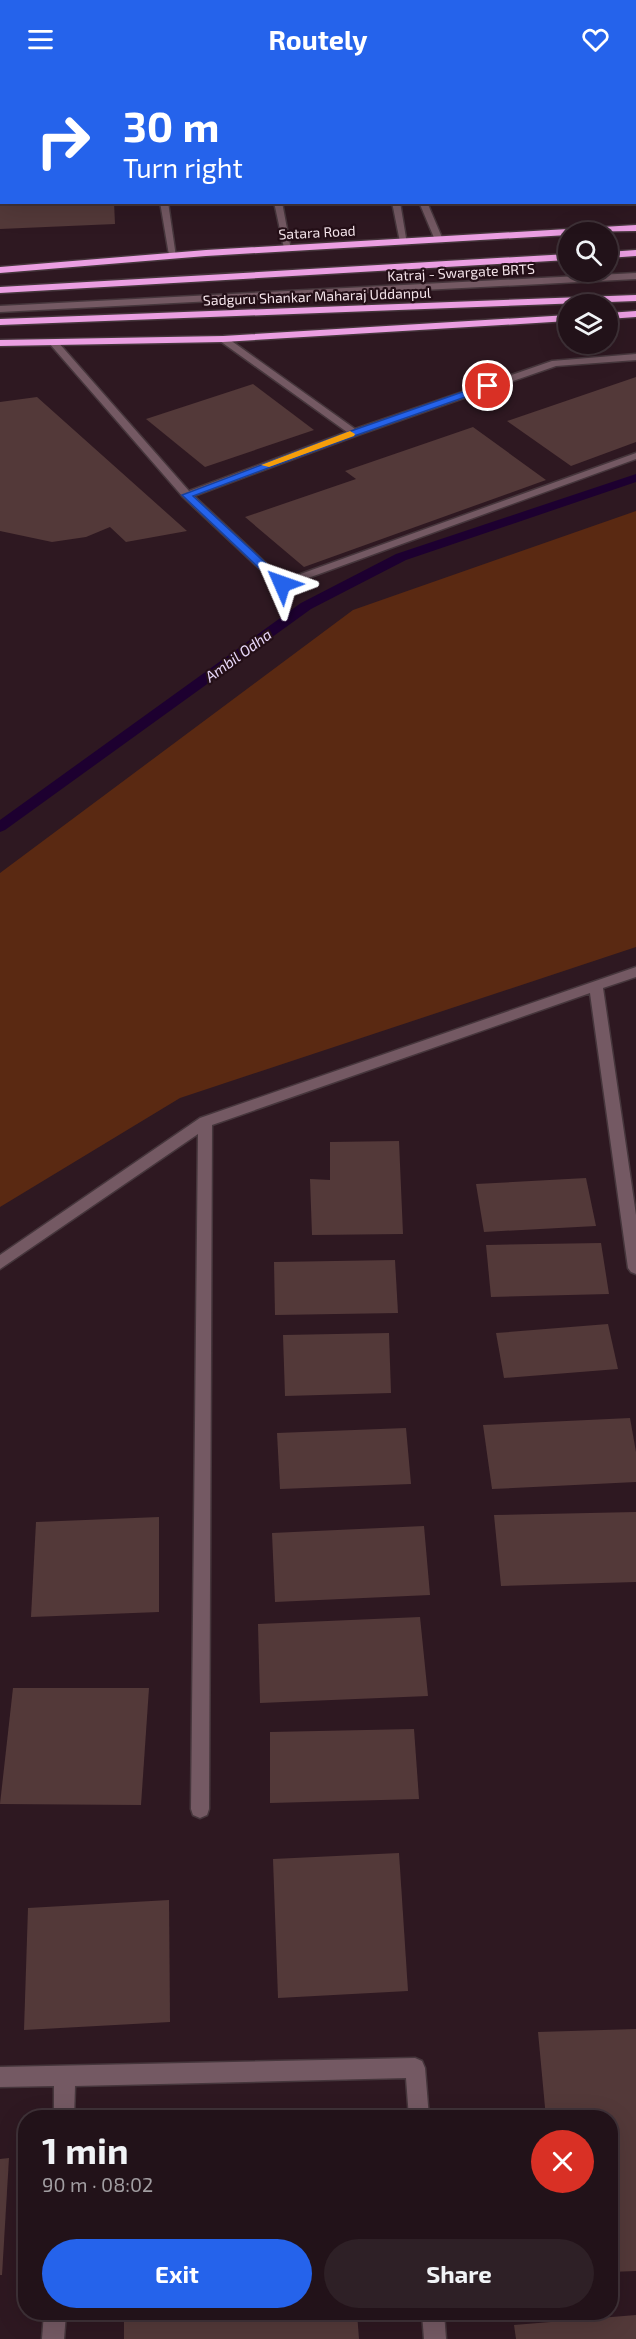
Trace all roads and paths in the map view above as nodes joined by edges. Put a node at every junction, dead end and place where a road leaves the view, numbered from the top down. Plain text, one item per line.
1 (164, 204) edge
2 (278, 204) edge
3 (396, 204) edge
4 (424, 204) edge
5 (636, 228) edge
6 (439, 240) junction
7 (404, 242) junction
8 (288, 248) junction
9 (636, 253) edge
10 (618, 254) edge
11 (174, 255) junction
12 (558, 258) edge
13 (0, 270) edge
14 (636, 276) edge
15 (0, 290) edge
16 (636, 298) edge
17 (0, 309) edge
18 (636, 315) edge
19 (618, 316) edge
20 (558, 319) edge
21 (0, 322) edge
22 (224, 339) junction
23 (0, 343) edge
24 (54, 343) junction
25 (636, 357) edge
26 (354, 433) junction
27 (636, 456) edge
28 (187, 495) junction
29 (636, 972) edge
30 (596, 985) junction
31 (205, 1122) junction
32 (0, 1263) edge
33 (636, 1268) edge
34 (200, 1809) dead end
35 (65, 2076) junction
36 (0, 2078) edge
37 (63, 2110) edge
38 (418, 2110) edge
39 (54, 2320) edge
40 (434, 2320) edge
41 (53, 2339) edge
42 (435, 2339) edge

1 - 11 street
2 - 8 street
3 - 7 street
4 - 6 street
5 - 6 highway, Satara Road
6 - 7 highway, Satara Road
7 - 8 highway, Satara Road
8 - 11 highway, Satara Road
9 - 10 highway
11 - 13 highway, Satara Road
12 - 15 highway, Sadguru Shankar Maharaj Uddanpul
14 - 17 street, Katraj - Swargate BRTS
16 - 21 highway, Sadguru Shankar Maharaj Uddanpul
18 - 19 highway
20 - 22 highway
22 - 24 highway
22 - 26 street
23 - 24 highway
24 - 28 street
25 - 26 street
26 - 28 street
27 - 28 street
29 - 30 street
30 - 31 street
30 - 33 street
31 - 32 street
31 - 34 street
35 - 36 street
35 - 37 street
35 - 38 street
39 - 41 street
40 - 42 street

